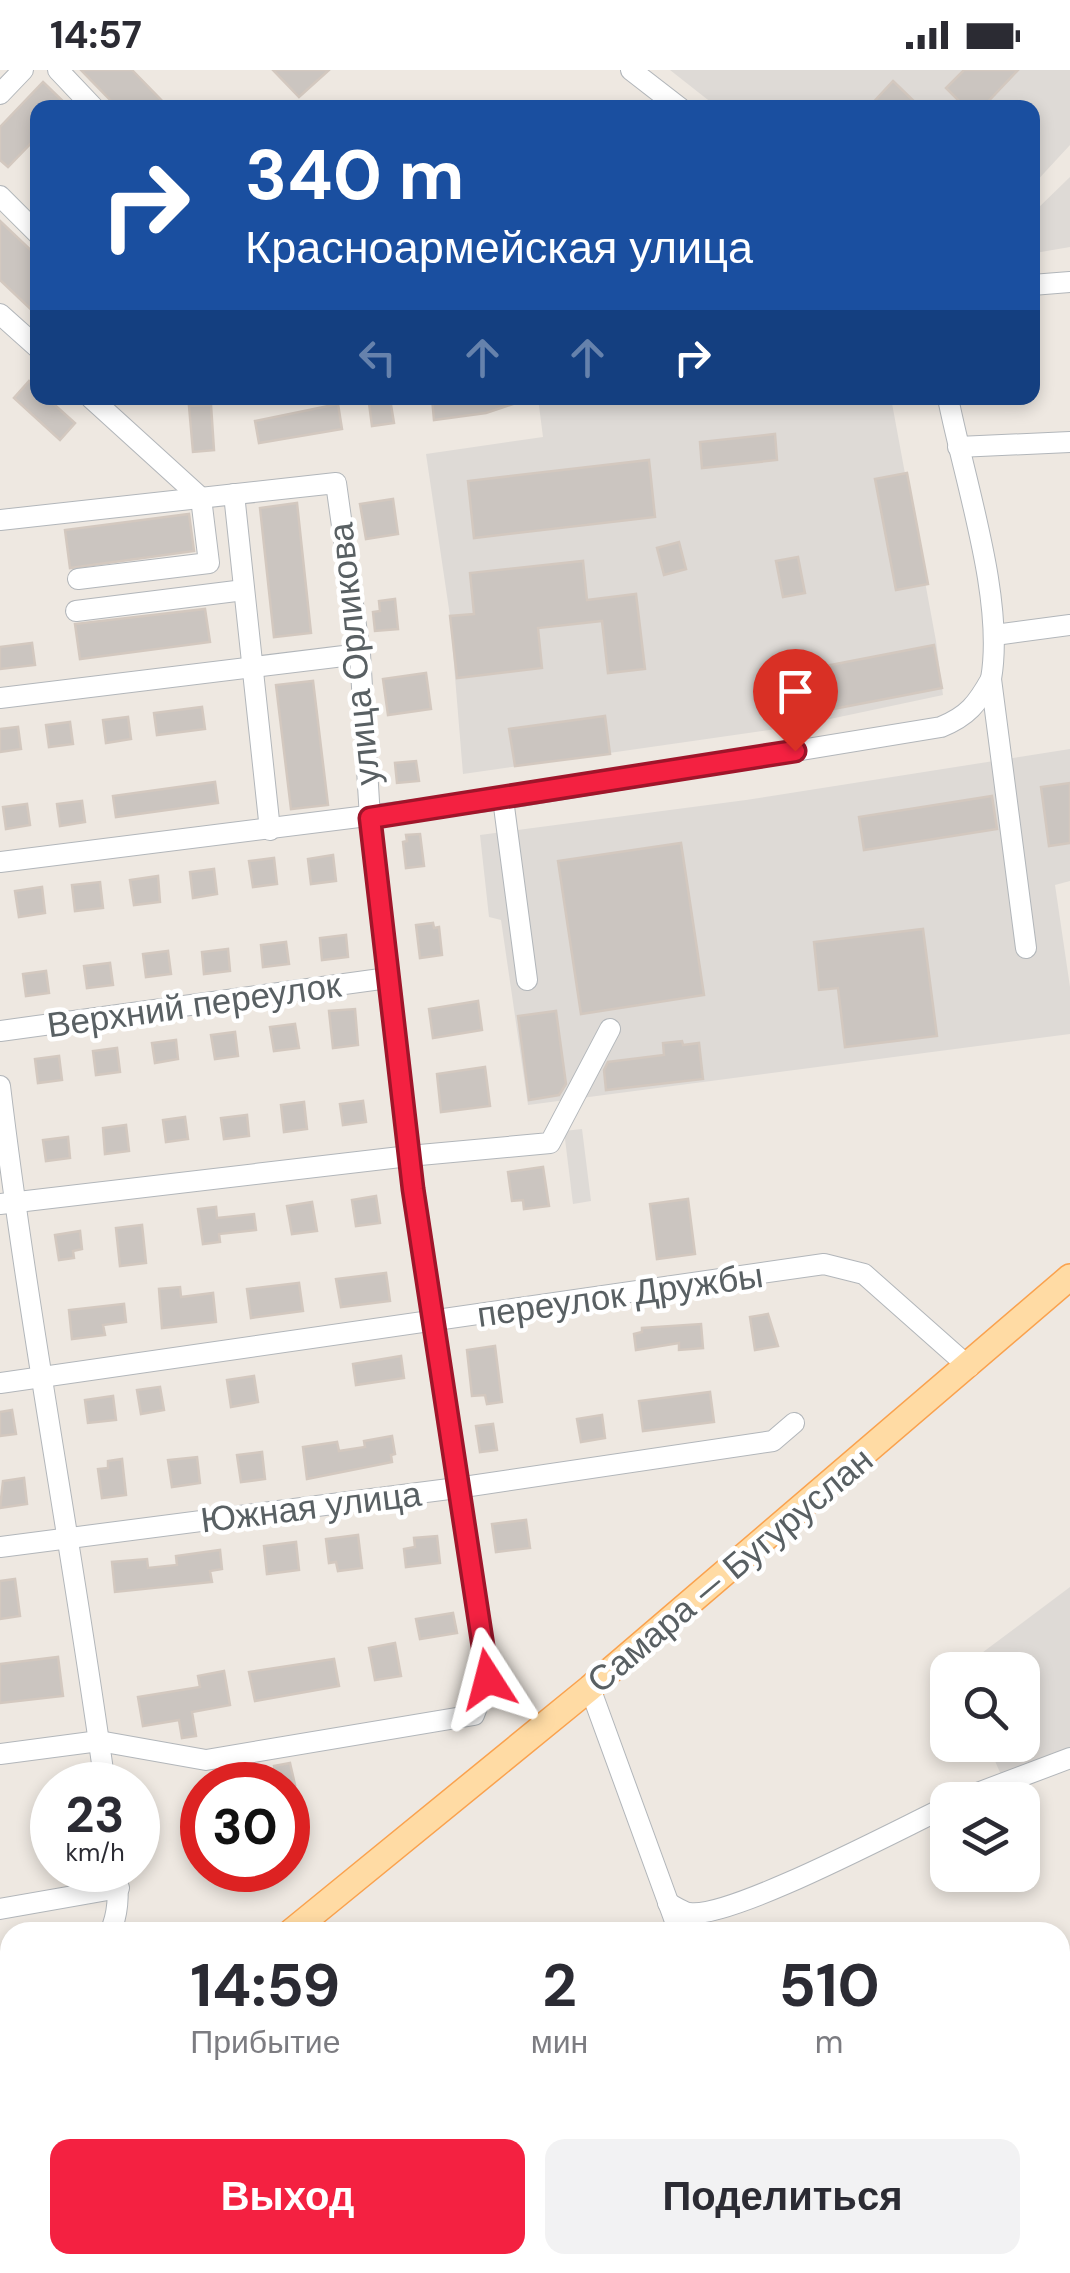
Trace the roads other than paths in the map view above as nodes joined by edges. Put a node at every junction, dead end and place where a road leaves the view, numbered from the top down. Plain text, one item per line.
1 (22, 70) edge
2 (58, 70) edge
3 (632, 70) edge
4 (0, 94) edge
5 (86, 100) edge
6 (670, 100) edge
7 (0, 196) edge
8 (30, 226) edge
9 (1070, 282) edge
10 (1040, 284) edge
11 (0, 314) edge
12 (30, 341) edge
13 (99, 405) edge
14 (949, 405) edge
15 (1070, 442) edge
16 (958, 446) junction
17 (234, 494) junction
18 (201, 498) junction
19 (0, 520) edge
20 (78, 579) dead end
21 (244, 590) junction
22 (76, 611) dead end
23 (1070, 625) edge
24 (995, 635) junction
25 (360, 654) junction
26 (252, 668) junction
27 (991, 679) junction
28 (0, 698) edge
29 (503, 799) junction
30 (370, 818) junction
31 (270, 830) junction
32 (0, 862) edge
33 (1026, 948) dead end
34 (388, 978) junction
35 (527, 980) dead end
36 (610, 1029) dead end
37 (0, 1031) edge
38 (0, 1086) edge
39 (409, 1156) junction
40 (7, 1203) edge
41 (1070, 1277) edge
42 (432, 1323) junction
43 (968, 1367) junction
44 (40, 1378) junction
45 (0, 1383) edge
46 (794, 1424) dead end
47 (457, 1488) junction
48 (69, 1538) junction
49 (0, 1547) edge
50 (590, 1688) junction
51 (99, 1741) junction
52 (0, 1754) edge
53 (1070, 1758) edge
54 (102, 1762) edge
55 (1007, 1782) edge
56 (930, 1814) edge
57 (67, 1892) edge
58 (117, 1892) edge
59 (668, 1903) junction
60 (0, 1909) edge
61 (115, 1922) edge
62 (304, 1922) edge
63 (675, 1922) edge

1 - 4 street
2 - 5 street
3 - 6 street
7 - 8 street
9 - 10 street
11 - 12 street
13 - 18 street
14 - 16 street
15 - 16 street
16 - 24 street
17 - 18 street
17 - 21 street
17 - 25 street, улица Орликова
18 - 19 street
18 - 20 street
21 - 22 street
21 - 26 street
23 - 24 street
24 - 27 street
25 - 26 street
25 - 30 street, улица Орликова
26 - 28 street
26 - 31 street
27 - 29 street
27 - 33 street
29 - 30 street
29 - 35 street
30 - 31 street
30 - 34 street, улица Орликова
31 - 32 street
34 - 37 street, Верхний переулок
34 - 39 street, улица Орликова
36 - 39 street
38 - 40 street
39 - 40 street
39 - 42 street, улица Орликова
40 - 44 street
41 - 43 main road, Самара — Бугуруслан
42 - 43 street, переулок Дружбы
42 - 44 street, переулок Дружбы
42 - 47 street, улица Орликова
43 - 50 main road, Самара — Бугуруслан
44 - 45 street, переулок Дружбы
44 - 48 street
46 - 47 street, Южная улица
47 - 48 street, Южная улица
47 - 51 street, улица Орликова
48 - 49 street, Южная улица
48 - 51 street
50 - 59 street
50 - 62 main road, Самара — Бугуруслан
51 - 52 street
51 - 54 street
53 - 55 street
56 - 59 street
57 - 60 street
58 - 61 street
59 - 63 street

